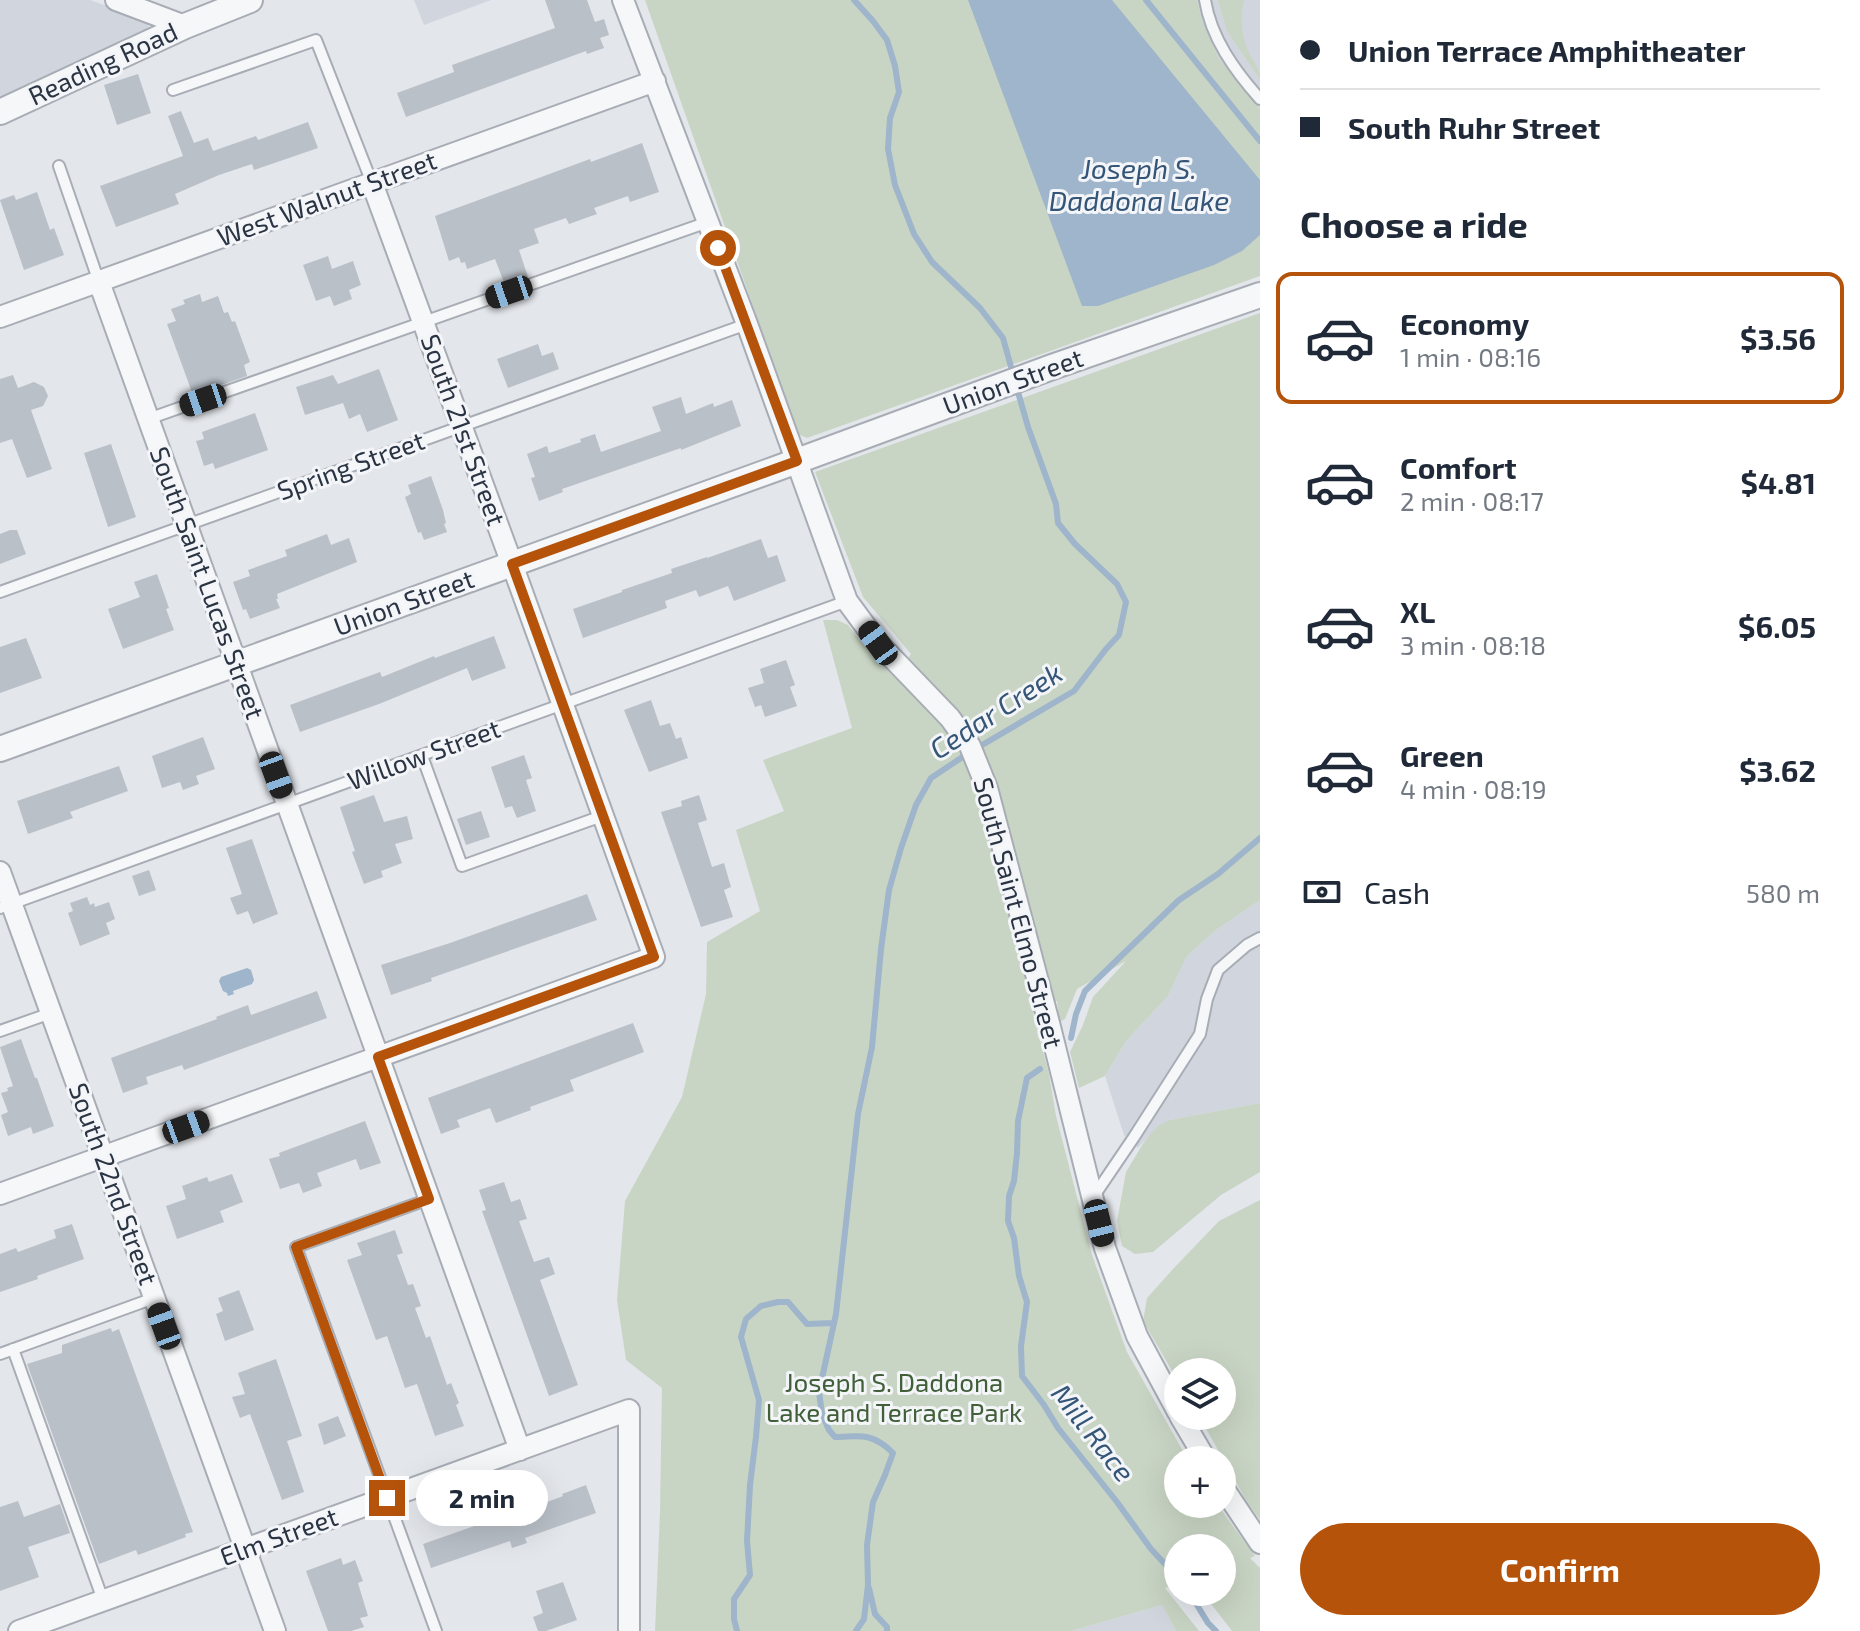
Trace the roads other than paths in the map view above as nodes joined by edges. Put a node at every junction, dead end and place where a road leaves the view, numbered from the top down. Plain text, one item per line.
1 (116, 0) edge
2 (623, 0) edge
3 (1205, 0) edge
4 (241, 2) edge
5 (185, 26) junction
6 (655, 81) junction
7 (173, 90) dead end
8 (1260, 99) edge
9 (0, 112) edge
10 (59, 166) dead end
11 (372, 183) junction
12 (708, 222) junction
13 (99, 282) junction
14 (1260, 295) edge
15 (0, 317) edge
16 (424, 322) junction
17 (747, 324) junction
18 (148, 419) junction
19 (462, 427) junction
20 (797, 461) junction
21 (186, 525) junction
22 (512, 564) junction
23 (0, 592) edge
24 (847, 601) junction
25 (236, 664) junction
26 (563, 705) junction
27 (0, 749) edge
28 (422, 756) junction
29 (287, 804) junction
30 (602, 816) junction
31 (0, 872) edge
32 (6, 906) edge
33 (1260, 938) edge
34 (51, 1013) junction
35 (0, 1031) edge
36 (378, 1057) junction
37 (103, 1157) junction
38 (0, 1194) edge
39 (1093, 1198) junction
40 (429, 1199) junction
41 (154, 1298) junction
42 (13, 1349) junction
43 (0, 1354) edge
44 (1164, 1386) edge
45 (520, 1450) junction
46 (387, 1498) junction
47 (1236, 1507) edge
48 (1260, 1543) edge
49 (245, 1549) junction
50 (103, 1600) junction
51 (19, 1631) edge
52 (275, 1631) edge
53 (436, 1631) edge
54 (629, 1631) edge

1 - 5 street
2 - 6 street, South Saint Elmo Street
3 - 8 lane
4 - 5 street, Reading Road
5 - 9 street, Reading Road
6 - 11 street, West Walnut Street
6 - 12 street, South Saint Elmo Street
7 - 11 lane, South 21st Street
10 - 13 lane, South Saint Lucas Street
11 - 13 street, West Walnut Street
11 - 16 street, South 21st Street
12 - 16 lane
12 - 17 street, South Saint Elmo Street
13 - 15 street, West Walnut Street
13 - 18 street, South Saint Lucas Street
14 - 20 street, Union Street
16 - 18 lane
16 - 19 street, South 21st Street
17 - 19 lane, Spring Street
17 - 20 street, South Saint Elmo Street
18 - 21 street, South Saint Lucas Street
19 - 21 lane, Spring Street
19 - 22 street, South 21st Street
20 - 22 street, Union Street
20 - 24 street, South Saint Elmo Street
21 - 23 lane, Spring Street
21 - 25 street, South Saint Lucas Street
22 - 25 street, Union Street
22 - 26 street, South 21st Street
24 - 26 lane, Willow Street
24 - 39 street, South Saint Elmo Street
25 - 27 street, Union Street
25 - 29 street, South Saint Lucas Street
26 - 28 lane, Willow Street
26 - 30 street, South 21st Street
28 - 29 lane, Willow Street
28 - 30 lane
29 - 32 lane, Willow Street
29 - 36 street, South Saint Lucas Street
30 - 36 street, South 21st Street
31 - 32 street, South 22nd Street
32 - 34 street, South 22nd Street
33 - 39 lane
34 - 35 lane
34 - 37 street, South 22nd Street
36 - 37 street
36 - 40 street, South Saint Lucas Street
37 - 38 street
37 - 41 street, South 22nd Street
39 - 44 street, South Saint Elmo Street
40 - 45 street, South Saint Lucas Street
40 - 46 lane
41 - 42 lane
41 - 49 street, South 22nd Street
42 - 43 lane
42 - 50 lane
45 - 46 street, Elm Street
45 - 54 street, Elm Street
46 - 49 street, Elm Street
46 - 53 lane
47 - 48 street
49 - 50 street, Elm Street
49 - 52 street, South 22nd Street
50 - 51 street, Elm Street

